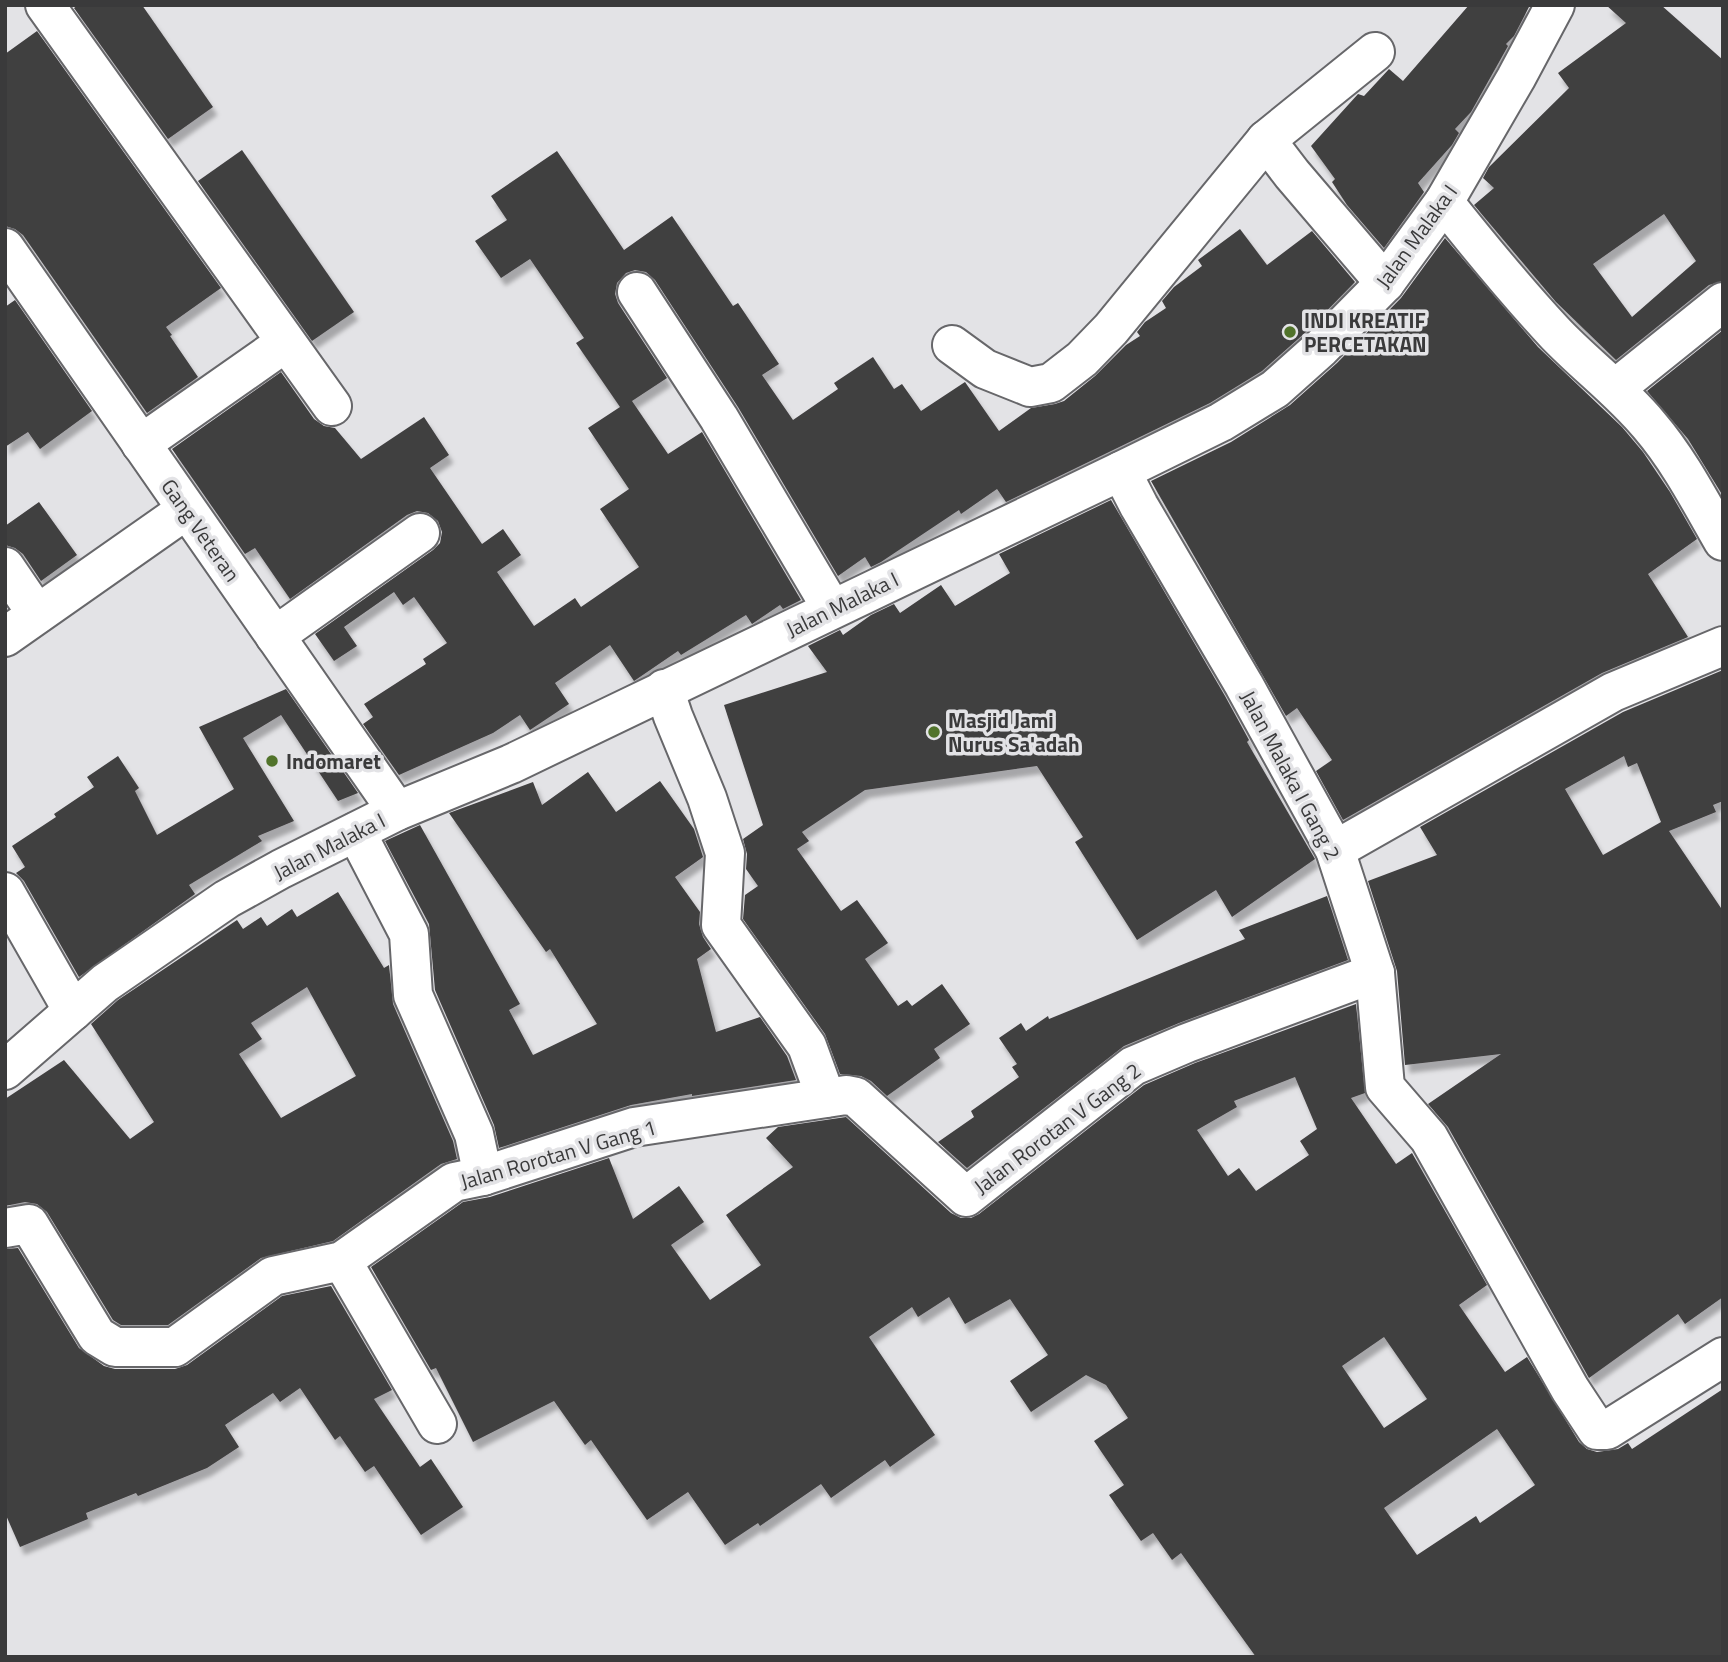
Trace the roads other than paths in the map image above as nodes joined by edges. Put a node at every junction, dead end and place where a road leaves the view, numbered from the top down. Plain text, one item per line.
1 (45, 5) edge
2 (1555, 5) edge
3 (1375, 52) dead end
4 (1277, 154) junction
5 (1444, 202) junction
6 (5, 248) edge
7 (1385, 283) junction
8 (637, 292) dead end
9 (1723, 302) edge
10 (285, 343) junction
11 (952, 345) dead end
12 (1616, 388) junction
13 (332, 406) dead end
14 (141, 444) junction
15 (1121, 471) junction
16 (186, 510) junction
17 (420, 533) dead end
18 (1723, 541) edge
19 (5, 567) edge
20 (832, 609) junction
21 (37, 614) junction
22 (5, 637) edge
23 (283, 646) junction
24 (1723, 646) edge
25 (664, 689) junction
26 (397, 811) junction
27 (356, 832) junction
28 (1335, 850) junction
29 (5, 892) edge
30 (1375, 974) junction
31 (73, 1011) junction
32 (5, 1070) edge
33 (836, 1097) junction
34 (483, 1176) junction
35 (5, 1228) edge
36 (342, 1261) junction
37 (1723, 1357) edge
38 (437, 1424) dead end

1 - 10 street
2 - 5 street, Jalan Malaka I
3 - 4 street
4 - 7 street
4 - 11 street
5 - 7 street, Jalan Malaka I
5 - 12 street
6 - 14 street, Gang Veteran
7 - 15 street, Jalan Malaka I
8 - 20 street
9 - 12 street
10 - 13 street
10 - 14 street
12 - 18 street
14 - 16 street, Gang Veteran
15 - 20 street, Jalan Malaka I
15 - 28 street, Jalan Malaka I Gang 2
16 - 21 street
16 - 23 street, Gang Veteran
17 - 23 street
19 - 21 street
20 - 25 street, Jalan Malaka I
21 - 22 street
23 - 26 street, Gang Veteran
24 - 28 street
25 - 26 street, Jalan Malaka I
25 - 33 street
26 - 27 street, Jalan Malaka I
27 - 31 street, Jalan Malaka I
27 - 34 street
28 - 30 street, Jalan Malaka I Gang 2
29 - 31 street
30 - 33 street, Jalan Rorotan V Gang 2
30 - 37 street, Jalan Malaka I Gang 2
31 - 32 street, Jalan Malaka I
33 - 34 street, Jalan Rorotan V Gang 1
34 - 36 street, Jalan Rorotan V Gang 1
35 - 36 street, Jalan Rorotan V Gang 1
36 - 38 street

